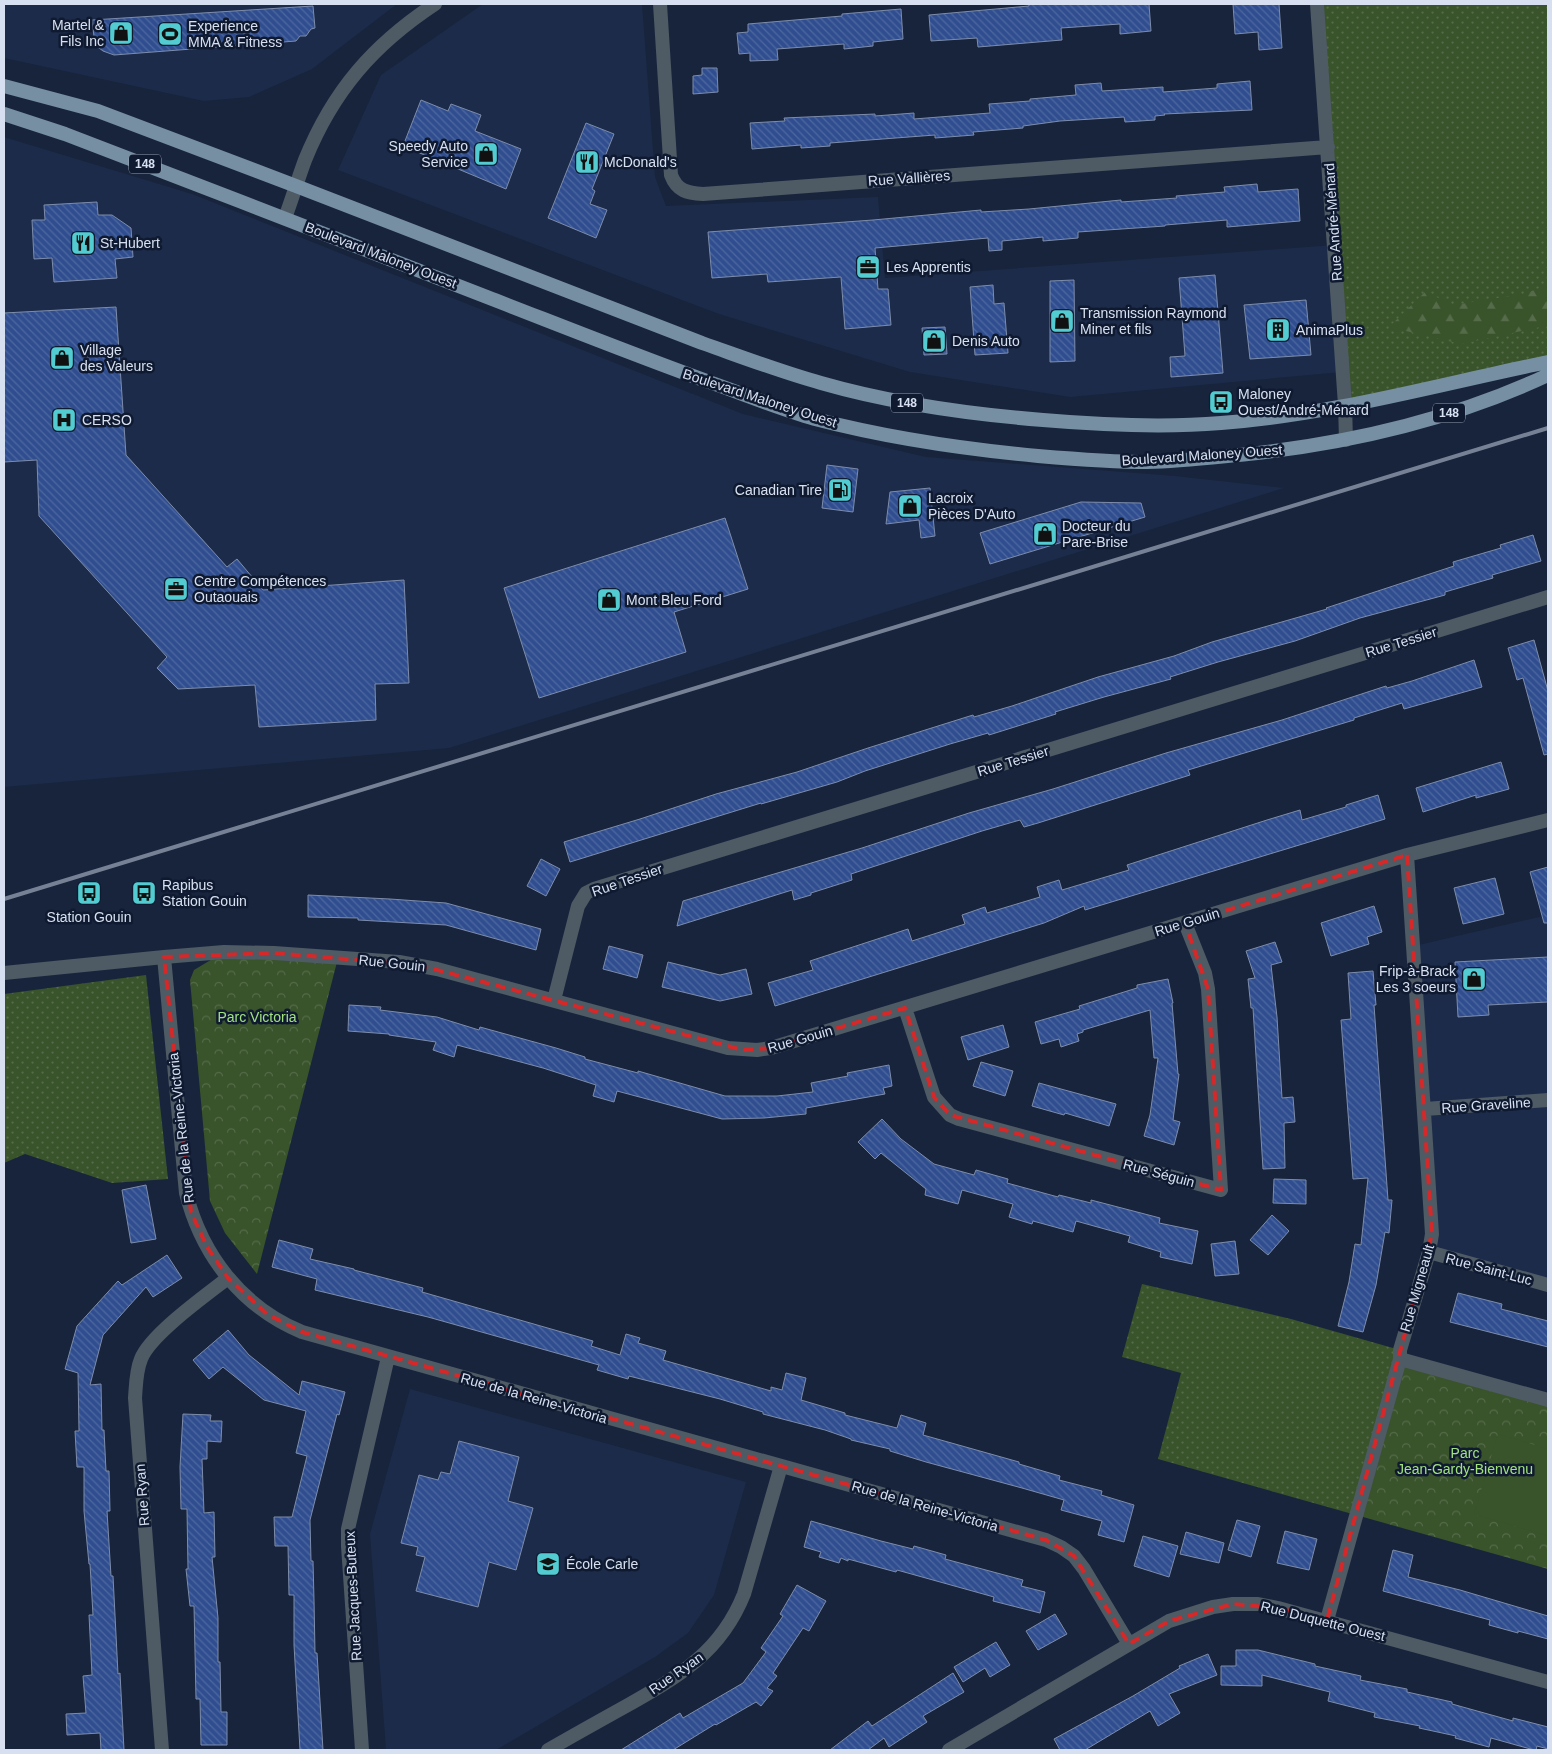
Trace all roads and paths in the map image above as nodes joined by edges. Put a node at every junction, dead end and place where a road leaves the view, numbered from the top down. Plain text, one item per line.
1 (435, 4) edge
2 (660, 4) edge
3 (1318, 4) edge
4 (4, 86) edge
5 (4, 114) edge
6 (1328, 147) junction
7 (296, 186) junction
8 (285, 218) junction
9 (1548, 362) edge
10 (1548, 375) edge
11 (1345, 406) junction
12 (1346, 440) junction
13 (1548, 597) edge
14 (1548, 820) edge
15 (1407, 855) junction
16 (1185, 923) junction
17 (164, 957) junction
18 (4, 974) edge
19 (554, 1000) junction
20 (905, 1008) junction
21 (1548, 1100) edge
22 (1425, 1109) junction
23 (1429, 1252) junction
24 (228, 1278) junction
25 (1548, 1285) edge
26 (388, 1357) junction
27 (1400, 1359) junction
28 (1548, 1400) edge
29 (781, 1466) junction
30 (1327, 1620) junction
31 (1129, 1644) junction
32 (1548, 1682) edge
33 (162, 1750) edge
34 (362, 1750) edge
35 (548, 1750) edge
36 (949, 1750) edge

1 - 7 street
2 - 6 street, Rue Vallières
3 - 6 street, Rue André-Ménard
4 - 7 main road, 148
5 - 8 main road, Boulevard Maloney Ouest / 148
6 - 11 street, Rue André-Ménard
7 - 8 street
7 - 11 main road, 148
8 - 12 main road, Boulevard Maloney Ouest / 148
9 - 11 main road, 148
10 - 12 main road, Boulevard Maloney Ouest / 148
11 - 12 street, Rue André-Ménard
13 - 19 street, Rue Tessier
14 - 15 street, Rue Gouin
15 - 16 street, Rue Gouin
15 - 22 street, Rue Migneault
16 - 20 street, Rue Gouin
16 - 20 street, Rue Séguin
17 - 18 street, Rue Gouin
17 - 19 street, Rue Gouin
17 - 24 street, Rue de la Reine-Victoria
19 - 20 street, Rue Gouin
21 - 22 street, Rue Graveline
22 - 23 street, Rue Migneault
23 - 25 street, Rue Saint-Luc
23 - 27 street, Rue Migneault
24 - 26 street, Rue de la Reine-Victoria
24 - 33 street, Rue Ryan
26 - 29 street, Rue de la Reine-Victoria
26 - 34 street, Rue Jacques-Buteux
27 - 28 street
27 - 30 street, Rue Migneault
29 - 31 street, Rue de la Reine-Victoria
29 - 35 street, Rue Ryan
30 - 31 street, Rue Duquette Ouest
30 - 32 street, Rue Duquette Ouest
31 - 36 street, Rue Duquette Ouest

